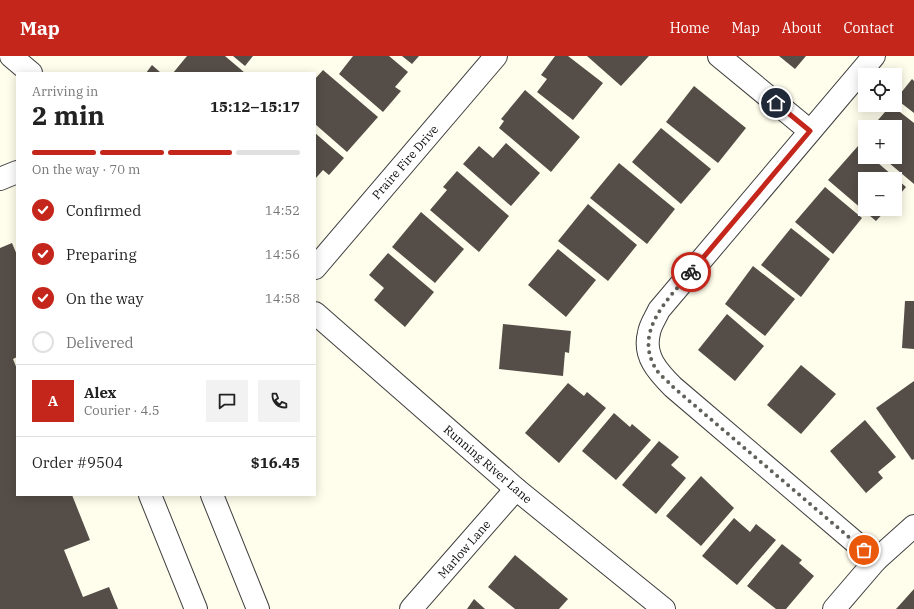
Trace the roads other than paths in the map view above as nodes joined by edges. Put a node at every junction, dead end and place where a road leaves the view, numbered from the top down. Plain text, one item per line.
1 (11, 56) edge
2 (496, 56) edge
3 (719, 56) edge
4 (874, 56) edge
5 (30, 72) edge
6 (810, 131) junction
7 (16, 172) edge
8 (0, 179) edge
9 (316, 267) edge
10 (316, 314) edge
11 (516, 489) junction
12 (150, 496) edge
13 (212, 496) edge
14 (914, 526) edge
15 (876, 560) junction
16 (196, 609) edge
17 (258, 609) edge
18 (411, 609) edge
19 (664, 609) edge
20 (834, 609) edge

1 - 5 street
2 - 9 street, Praire Fire Drive
3 - 6 street
4 - 6 street
6 - 15 street
7 - 8 street
10 - 11 street, Running River Lane
11 - 18 street, Marlow Lane
11 - 19 street, Running River Lane
12 - 16 street
13 - 17 street
14 - 15 street
15 - 20 street

